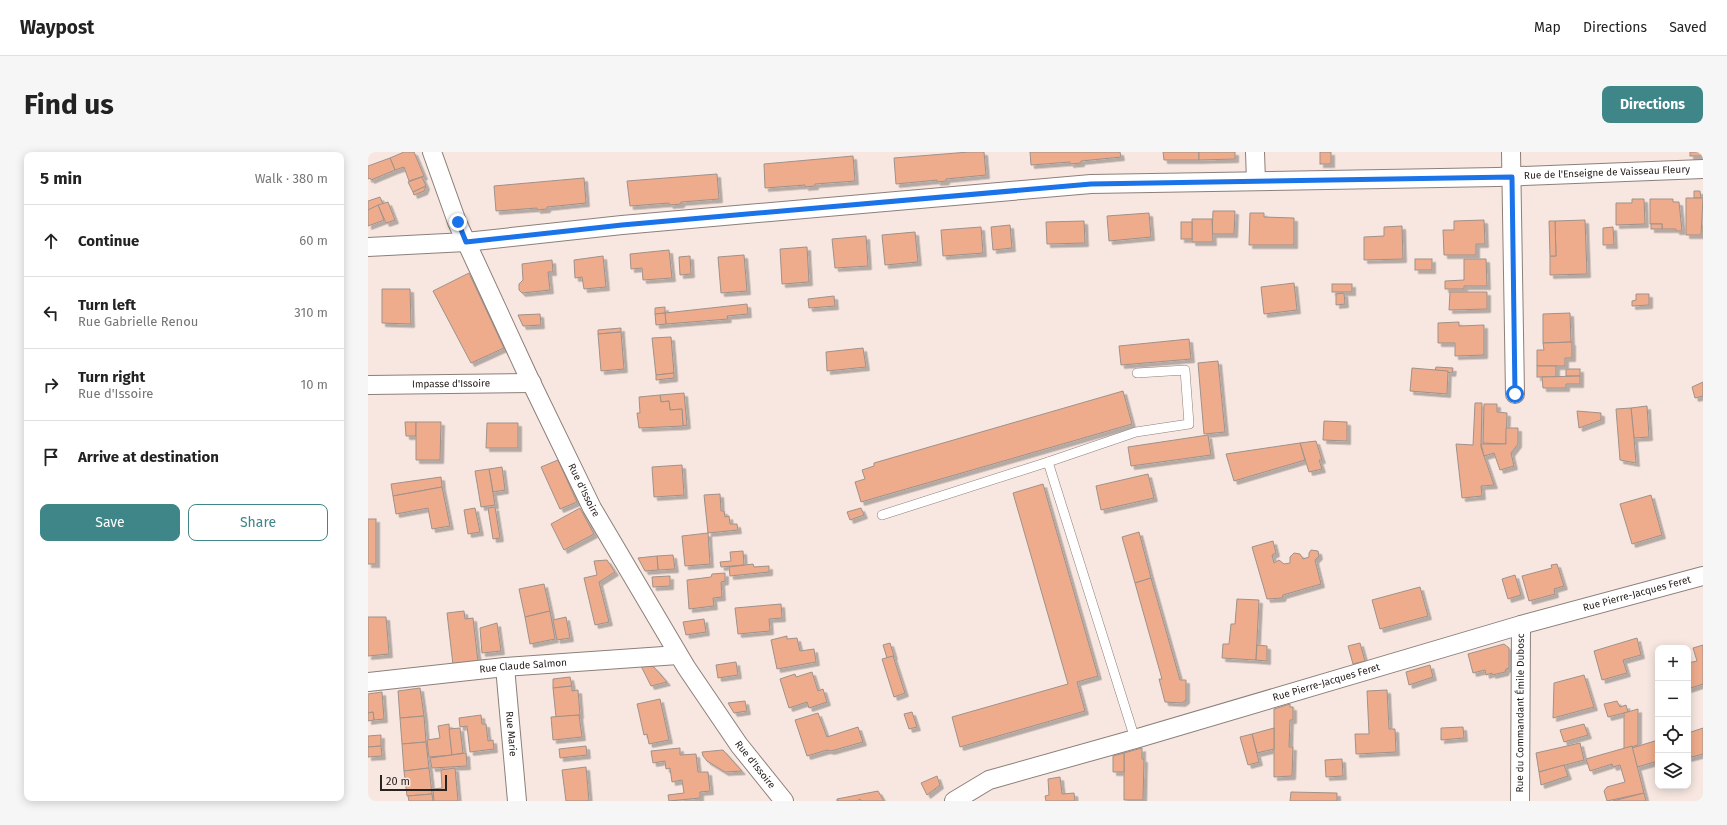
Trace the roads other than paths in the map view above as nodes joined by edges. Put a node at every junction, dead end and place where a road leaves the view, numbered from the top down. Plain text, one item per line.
1 (432, 152) edge
2 (1255, 152) edge
3 (1511, 152) edge
4 (1703, 169) edge
5 (1512, 177) junction
6 (1256, 181) junction
7 (466, 242) junction
8 (368, 247) edge
9 (1137, 373) dead end
10 (532, 383) junction
11 (370, 385) dead end
12 (1515, 394) dead end
13 (1048, 462) junction
14 (882, 515) dead end
15 (1703, 576) edge
16 (1521, 625) junction
17 (678, 655) junction
18 (505, 667) junction
19 (368, 682) edge
20 (1135, 739) junction
21 (517, 801) edge
22 (784, 801) edge
23 (954, 801) edge
24 (1520, 801) edge

1 - 7 street, Rue d'Issoire
2 - 6 street
3 - 5 street, Rue de l'Enseigne de Vaisseau Fleury
4 - 5 street, Rue de l'Enseigne de Vaisseau Fleury
5 - 6 street
5 - 12 street
6 - 7 street
7 - 8 street
7 - 10 street, Rue d'Issoire
9 - 13 lane
10 - 11 street, Impasse d'Issoire
10 - 17 street, Rue d'Issoire
13 - 14 lane
13 - 20 lane
15 - 16 street, Rue Pierre-Jacques Feret
16 - 20 street, Rue Pierre-Jacques Feret
16 - 24 street, Rue du Commandant Émile Dubosc
17 - 18 street, Rue Claude Salmon
17 - 22 street, Rue d'Issoire
18 - 19 street, Rue Claude Salmon
18 - 21 street, Rue Marie
20 - 23 street, Rue Pierre-Jacques Feret

